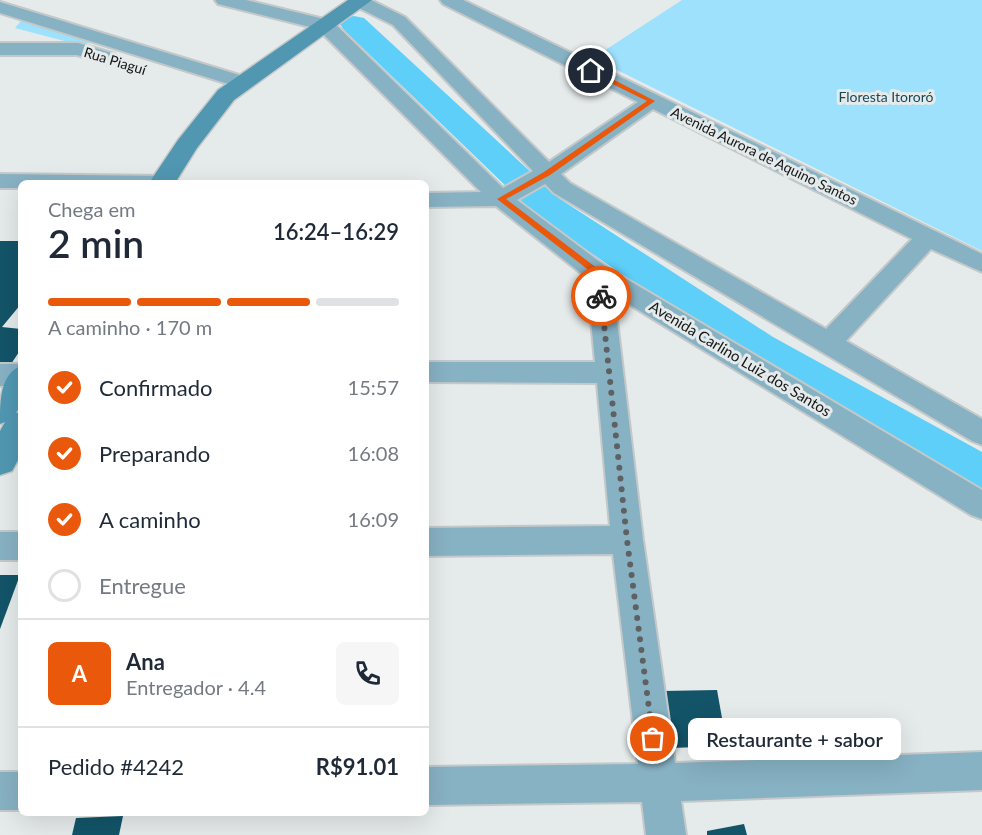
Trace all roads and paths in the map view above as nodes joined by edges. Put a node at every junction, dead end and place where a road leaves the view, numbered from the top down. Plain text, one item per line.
1 (224, 0) edge
2 (449, 0) edge
3 (361, 1) edge
4 (0, 7) edge
5 (326, 25) junction
6 (11, 30) dead end
7 (0, 49) edge
8 (78, 49) junction
9 (234, 89) junction
10 (652, 101) junction
11 (544, 175) junction
12 (164, 180) edge
13 (0, 181) edge
14 (18, 181) edge
15 (506, 196) junction
16 (429, 200) edge
17 (928, 237) junction
18 (982, 264) edge
19 (599, 274) junction
20 (829, 343) junction
21 (429, 372) edge
22 (608, 373) junction
23 (0, 375) edge
24 (18, 377) edge
25 (18, 382) edge
26 (0, 411) edge
27 (18, 430) edge
28 (982, 433) edge
29 (0, 461) edge
30 (982, 506) edge
31 (627, 540) junction
32 (429, 542) edge
33 (0, 546) edge
34 (18, 546) edge
35 (982, 771) edge
36 (659, 783) junction
37 (429, 786) edge
38 (0, 791) edge
39 (18, 791) edge
40 (666, 835) edge

1 - 5 street
2 - 10 street, Avenida Aurora de Aquino Santos
3 - 5 main road
3 - 11 street
4 - 9 street, Rua Piaguí
5 - 9 main road
5 - 15 street, Avenida Carlino Luiz dos Santos
6 - 8 street
7 - 8 street, Rua Piaguí
8 - 9 street, Rua Piaguí
9 - 12 main road
10 - 11 street
10 - 17 street, Avenida Aurora de Aquino Santos
11 - 15 street
11 - 20 street
13 - 14 street
15 - 16 street
15 - 19 street, Avenida Carlino Luiz dos Santos
17 - 18 street, Avenida Aurora de Aquino Santos
17 - 20 street
19 - 22 street
19 - 30 street, Avenida Carlino Luiz dos Santos
20 - 28 street
21 - 22 street
22 - 31 street
23 - 24 street
25 - 26 main road
27 - 29 main road
31 - 32 street
31 - 36 street
33 - 34 street
35 - 36 street
36 - 37 street
36 - 40 street
38 - 39 street

